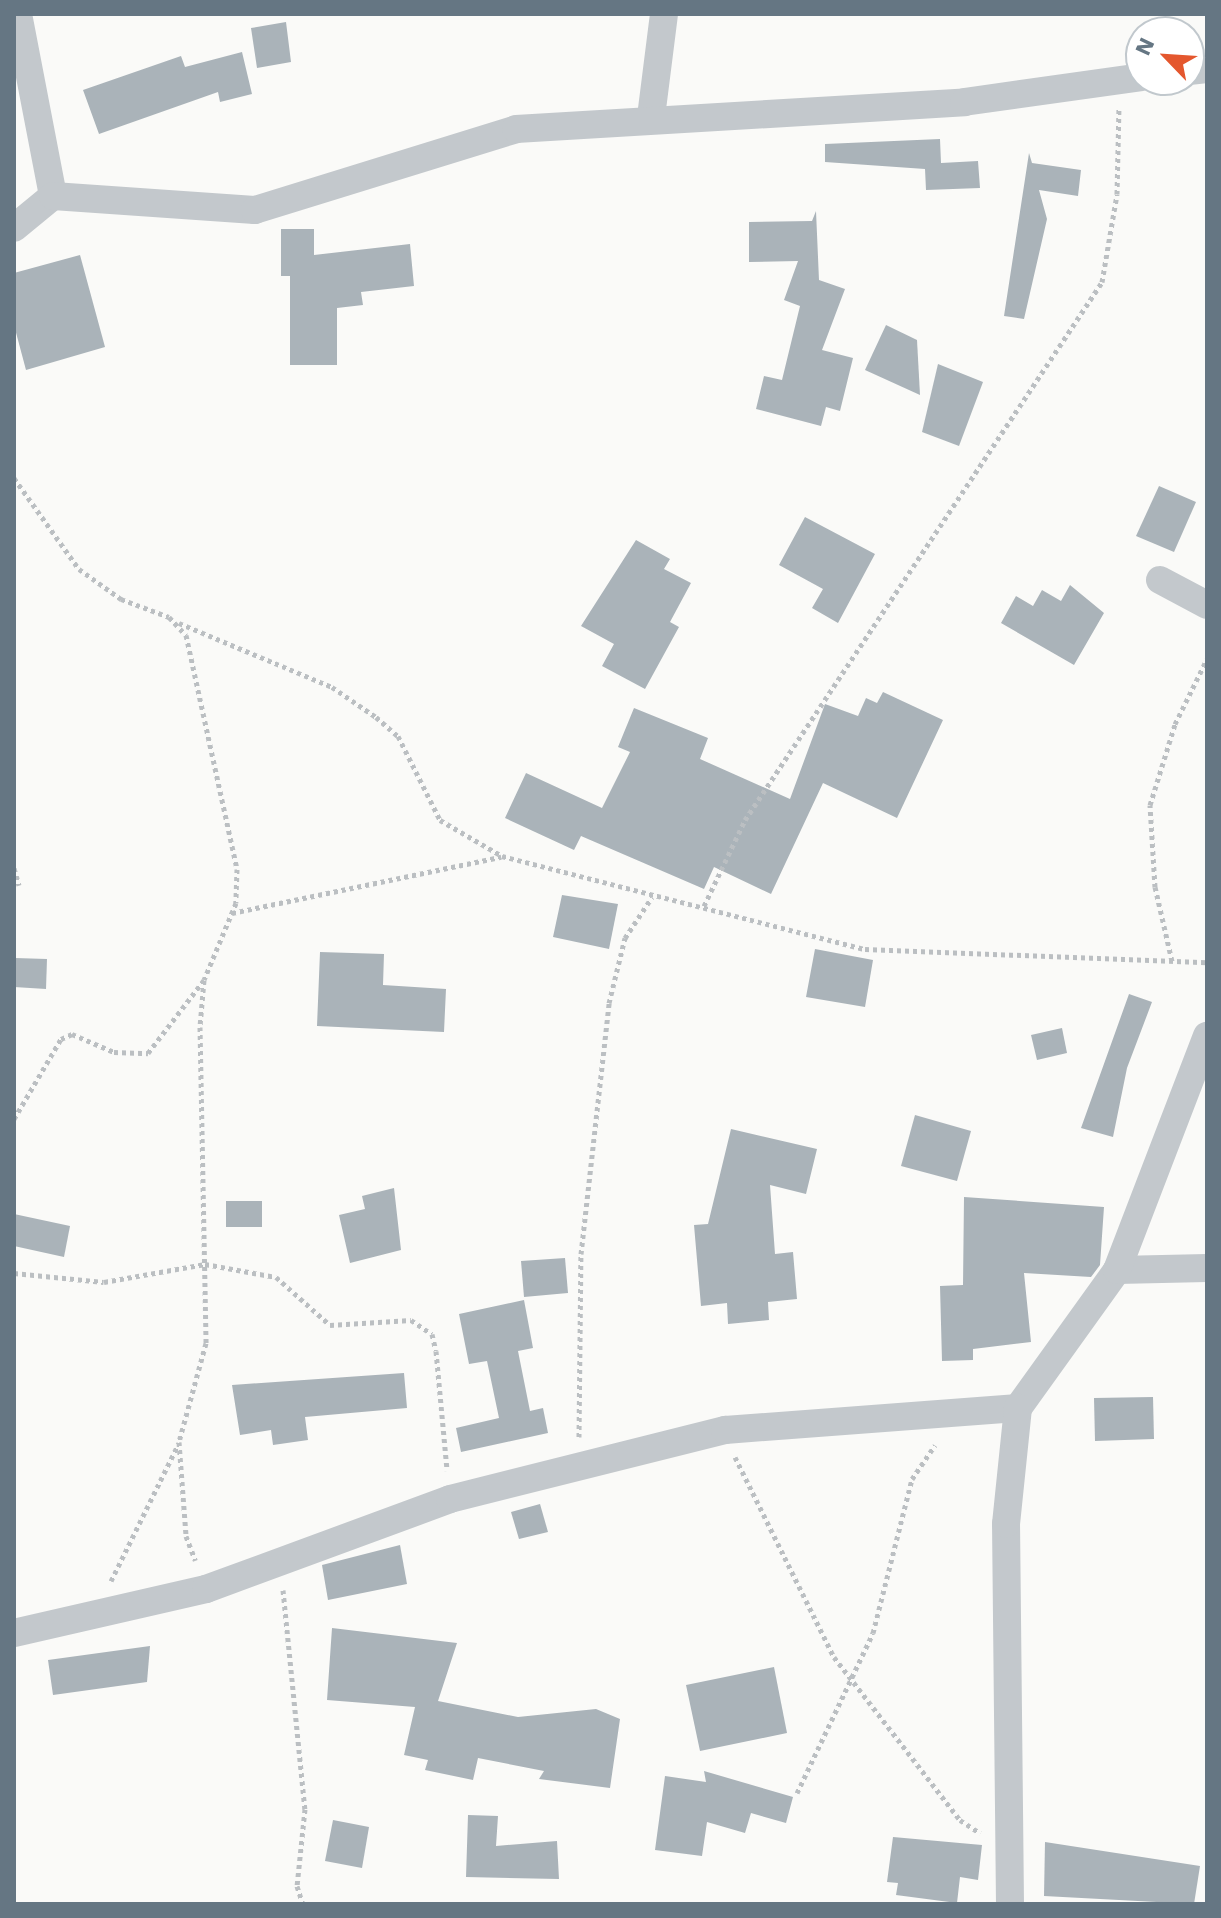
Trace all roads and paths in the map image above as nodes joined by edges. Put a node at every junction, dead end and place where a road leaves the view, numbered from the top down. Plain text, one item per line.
1 (18, 14) edge
2 (664, 14) edge
3 (1125, 79) edge
4 (1129, 96) edge
5 (651, 117) junction
6 (53, 196) junction
7 (14, 228) edge
8 (14, 478) edge
9 (1160, 580) dead end
10 (1207, 605) edge
11 (178, 623) junction
12 (1207, 659) edge
13 (502, 856) junction
14 (14, 868) edge
15 (19, 885) dead end
16 (652, 897) junction
17 (704, 906) junction
18 (232, 913) junction
19 (1172, 961) junction
20 (1207, 962) edge
21 (204, 980) junction
22 (1207, 1036) edge
23 (14, 1119) edge
24 (205, 1264) junction
25 (1207, 1268) edge
26 (1117, 1270) junction
27 (14, 1273) edge
28 (1018, 1408) junction
29 (968, 1413) junction
30 (725, 1430) junction
31 (179, 1442) junction
32 (579, 1470) junction
33 (450, 1499) junction
34 (279, 1562) junction
35 (206, 1589) junction
36 (96, 1614) junction
37 (14, 1633) edge
38 (851, 1680) junction
39 (797, 1793) dead end
40 (1014, 1862) junction
41 (300, 1904) edge
42 (1010, 1904) edge

1 - 6 street
2 - 5 street
3 - 5 street
4 - 17 path
5 - 6 street
6 - 7 street
8 - 11 path
9 - 10 street
11 - 13 path
11 - 18 path
12 - 19 path
13 - 16 path
13 - 18 path
14 - 15 path
16 - 17 path
16 - 32 path
17 - 19 path
18 - 21 path
19 - 20 path
21 - 23 path
21 - 24 path
22 - 26 street
24 - 27 path
24 - 31 path
24 - 33 path
25 - 26 street
26 - 28 street
28 - 29 street
28 - 40 street
29 - 30 street
29 - 38 path
30 - 32 street
30 - 38 path
31 - 35 path
31 - 36 path
32 - 33 street
33 - 34 street
34 - 35 street
34 - 41 path
35 - 36 street
36 - 37 street
38 - 39 path
38 - 40 path
40 - 42 street

